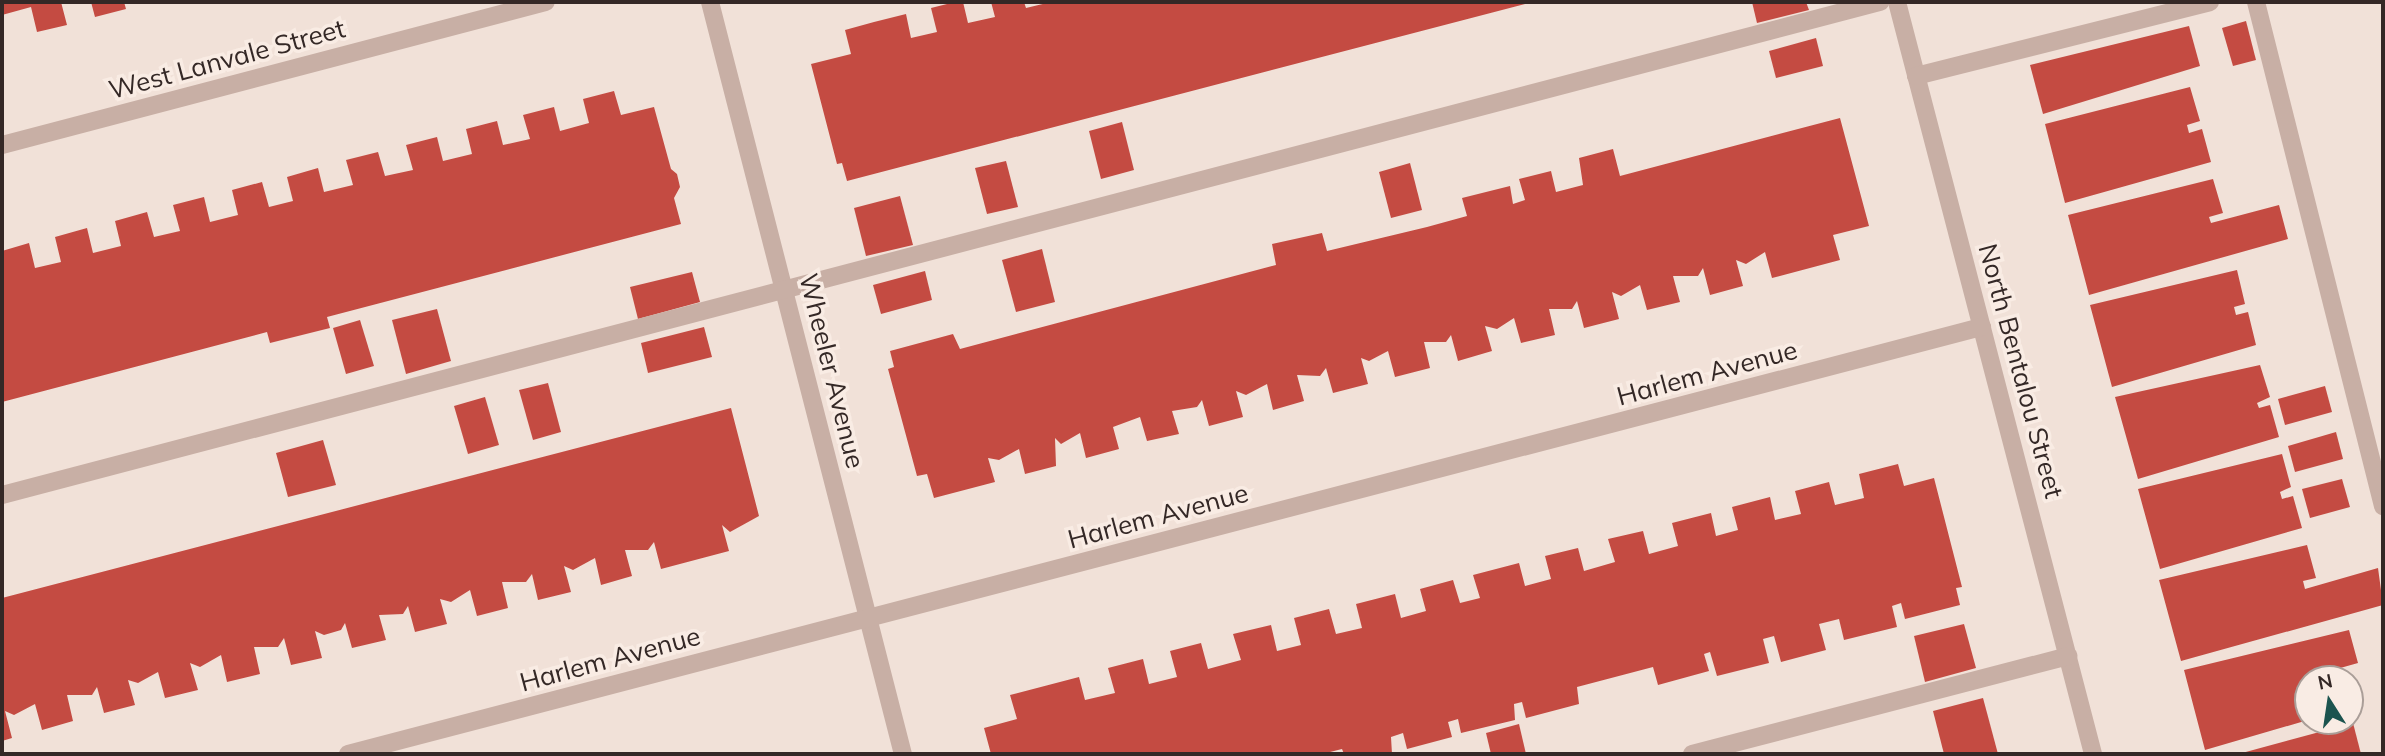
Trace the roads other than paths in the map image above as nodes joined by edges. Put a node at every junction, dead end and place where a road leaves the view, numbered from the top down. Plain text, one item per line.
1 (546, 2) edge
2 (710, 2) edge
3 (1880, 2) edge
4 (1897, 2) edge
5 (2210, 2) edge
6 (2256, 2) edge
7 (1916, 76) junction
8 (2, 145) edge
9 (784, 290) junction
10 (1982, 327) junction
11 (2, 495) edge
12 (2383, 506) edge
13 (869, 619) junction
14 (2068, 656) junction
15 (348, 754) edge
16 (903, 754) edge
17 (1692, 754) edge
18 (2093, 754) edge

1 - 8 street, West Lanvale Street
2 - 9 street, Wheeler Avenue
3 - 9 street
4 - 7 street, North Bentalou Street
5 - 7 street
6 - 12 street
7 - 10 street, North Bentalou Street
9 - 11 street
9 - 13 street, Wheeler Avenue
10 - 13 street, Harlem Avenue
10 - 14 street, North Bentalou Street
13 - 15 street, Harlem Avenue
13 - 16 street, Wheeler Avenue
14 - 17 street
14 - 18 street, North Bentalou Street

